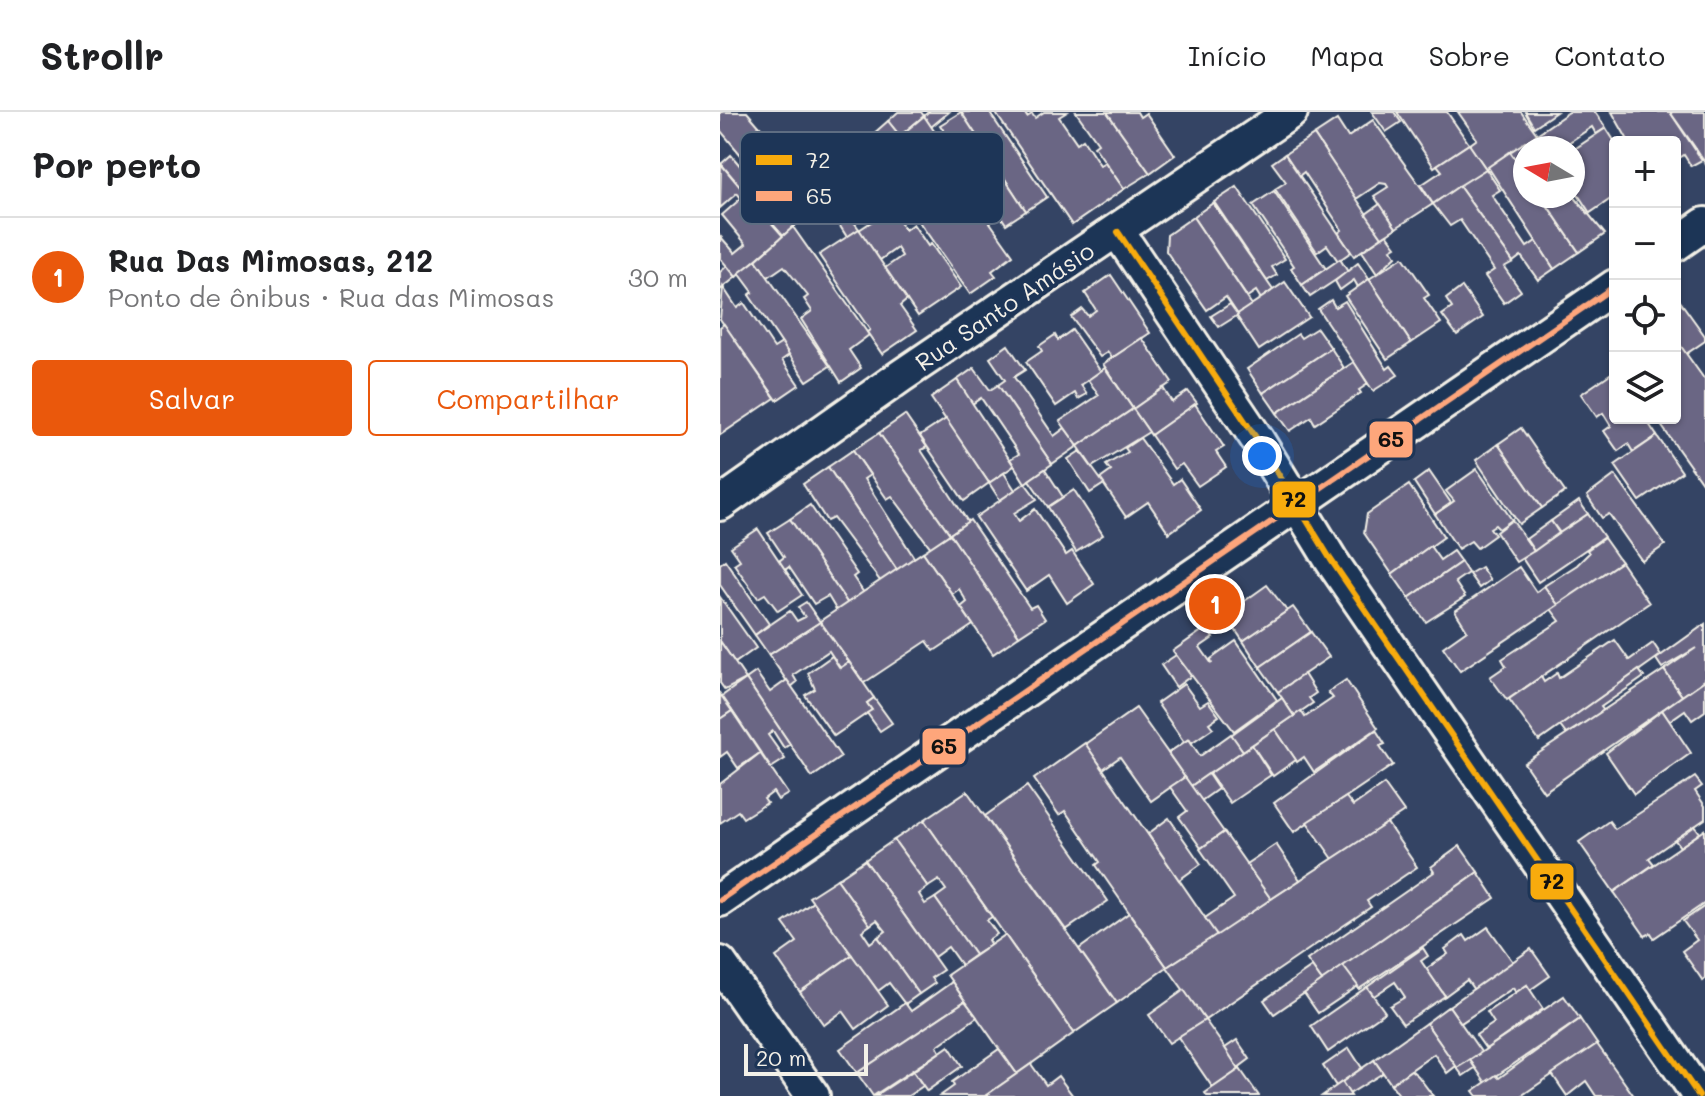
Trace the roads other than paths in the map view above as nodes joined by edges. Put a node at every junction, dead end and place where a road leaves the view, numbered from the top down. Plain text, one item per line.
1 (1291, 112) edge
2 (1705, 224) edge
3 (1118, 232) junction
4 (1681, 241) edge
5 (1609, 290) edge
6 (720, 504) edge
7 (1298, 506) junction
8 (720, 900) edge
9 (720, 963) edge
10 (813, 1096) edge
11 (1699, 1096) edge

1 - 3 street, Rua Santo Amásio
2 - 4 street
3 - 6 street, Rua Santo Amásio
3 - 7 street
5 - 7 street
7 - 8 street
7 - 11 street
9 - 10 street

